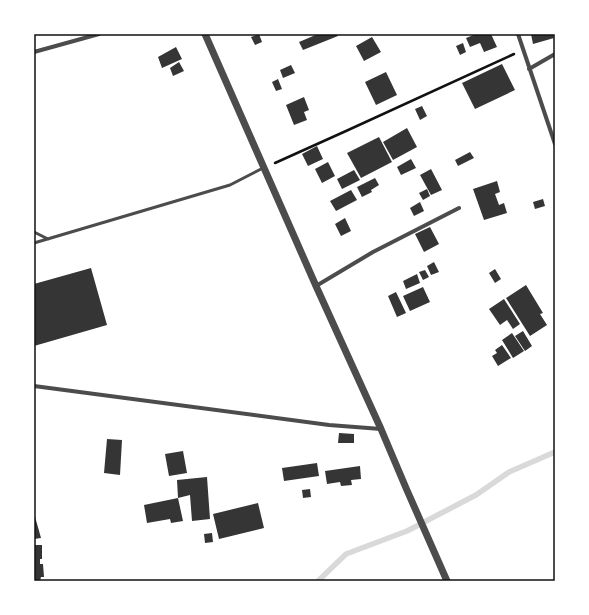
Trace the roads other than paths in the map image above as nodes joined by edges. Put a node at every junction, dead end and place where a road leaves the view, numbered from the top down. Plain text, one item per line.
1 (99, 34) edge
2 (205, 34) edge
3 (518, 34) edge
4 (34, 52) edge
5 (555, 54) edge
6 (529, 69) junction
7 (555, 144) edge
8 (264, 168) junction
9 (459, 208) dead end
10 (34, 232) edge
11 (48, 239) junction
12 (34, 243) edge
13 (316, 286) junction
14 (34, 386) edge
15 (381, 429) junction
16 (447, 581) edge

1 - 4 street
2 - 8 street
3 - 6 street
5 - 6 street
6 - 7 street
8 - 11 lane
8 - 13 street
9 - 13 street
10 - 11 lane
11 - 12 lane
13 - 15 street
14 - 15 street
15 - 16 street

